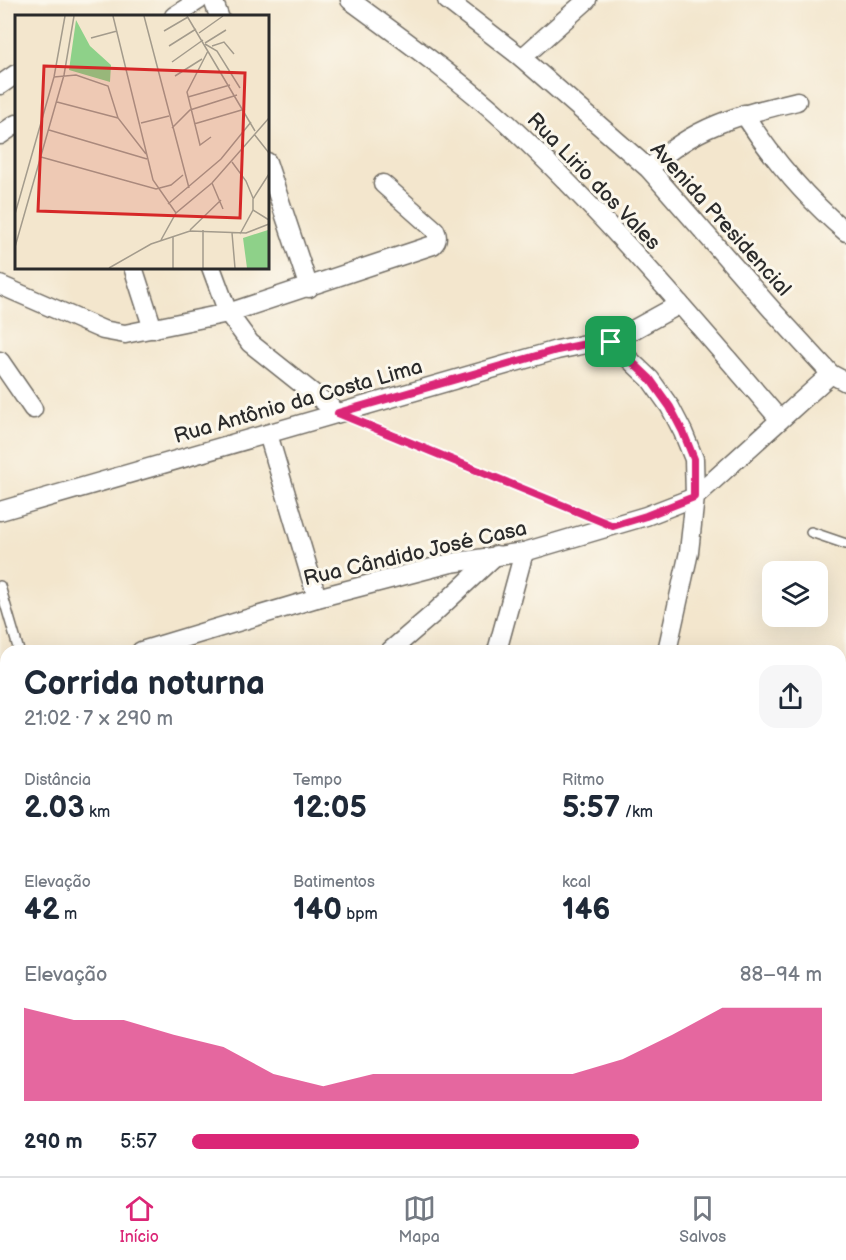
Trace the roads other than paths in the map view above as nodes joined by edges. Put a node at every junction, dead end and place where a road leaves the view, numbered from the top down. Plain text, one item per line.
1 (200, 0) edge
2 (213, 0) edge
3 (350, 0) edge
4 (447, 0) edge
5 (587, 0) edge
6 (176, 15) edge
7 (219, 15) edge
8 (522, 58) junction
9 (15, 75) edge
10 (0, 85) edge
11 (797, 101) dead end
12 (744, 114) junction
13 (15, 124) edge
14 (0, 135) edge
15 (268, 165) edge
16 (649, 169) junction
17 (383, 184) dead end
18 (846, 232) edge
19 (133, 268) edge
20 (211, 268) edge
21 (0, 285) edge
22 (309, 288) junction
23 (680, 304) junction
24 (228, 313) junction
25 (153, 330) junction
26 (611, 342) junction
27 (0, 361) edge
28 (839, 378) edge
29 (33, 409) dead end
30 (338, 413) junction
31 (780, 420) junction
32 (268, 434) junction
33 (694, 497) junction
34 (0, 511) edge
35 (811, 532) dead end
36 (846, 544) edge
37 (524, 552) junction
38 (496, 555) junction
39 (0, 586) edge
40 (317, 598) junction
41 (17, 645) edge
42 (161, 645) edge
43 (397, 645) edge
44 (499, 645) edge
45 (668, 645) edge

1 - 6 street
2 - 7 street
3 - 23 street, Rua Lirio dos Vales
4 - 8 street, Avenida Presidencial
5 - 8 street
8 - 16 street, Avenida Presidencial
9 - 10 street
11 - 12 street
12 - 16 street
12 - 18 street
13 - 14 street
15 - 22 street
16 - 28 street, Avenida Presidencial
17 - 22 street
19 - 25 street
20 - 24 street
21 - 25 street
22 - 24 street
23 - 26 street
23 - 31 street, Rua Lirio dos Vales
24 - 25 street
24 - 30 street
26 - 30 street, Rua Antônio da Costa Lima
26 - 33 street
27 - 29 street
28 - 31 street, Rua Cândido José Casa
30 - 32 street, Rua Antônio da Costa Lima
31 - 33 street, Rua Cândido José Casa
32 - 34 street, Rua Antônio da Costa Lima
32 - 40 street
33 - 37 street, Rua Cândido José Casa
33 - 45 street
35 - 36 lane
37 - 38 street, Rua Cândido José Casa
37 - 44 street
38 - 40 street, Rua Cândido José Casa
38 - 43 street
39 - 41 lane
40 - 42 street, Rua Cândido José Casa

